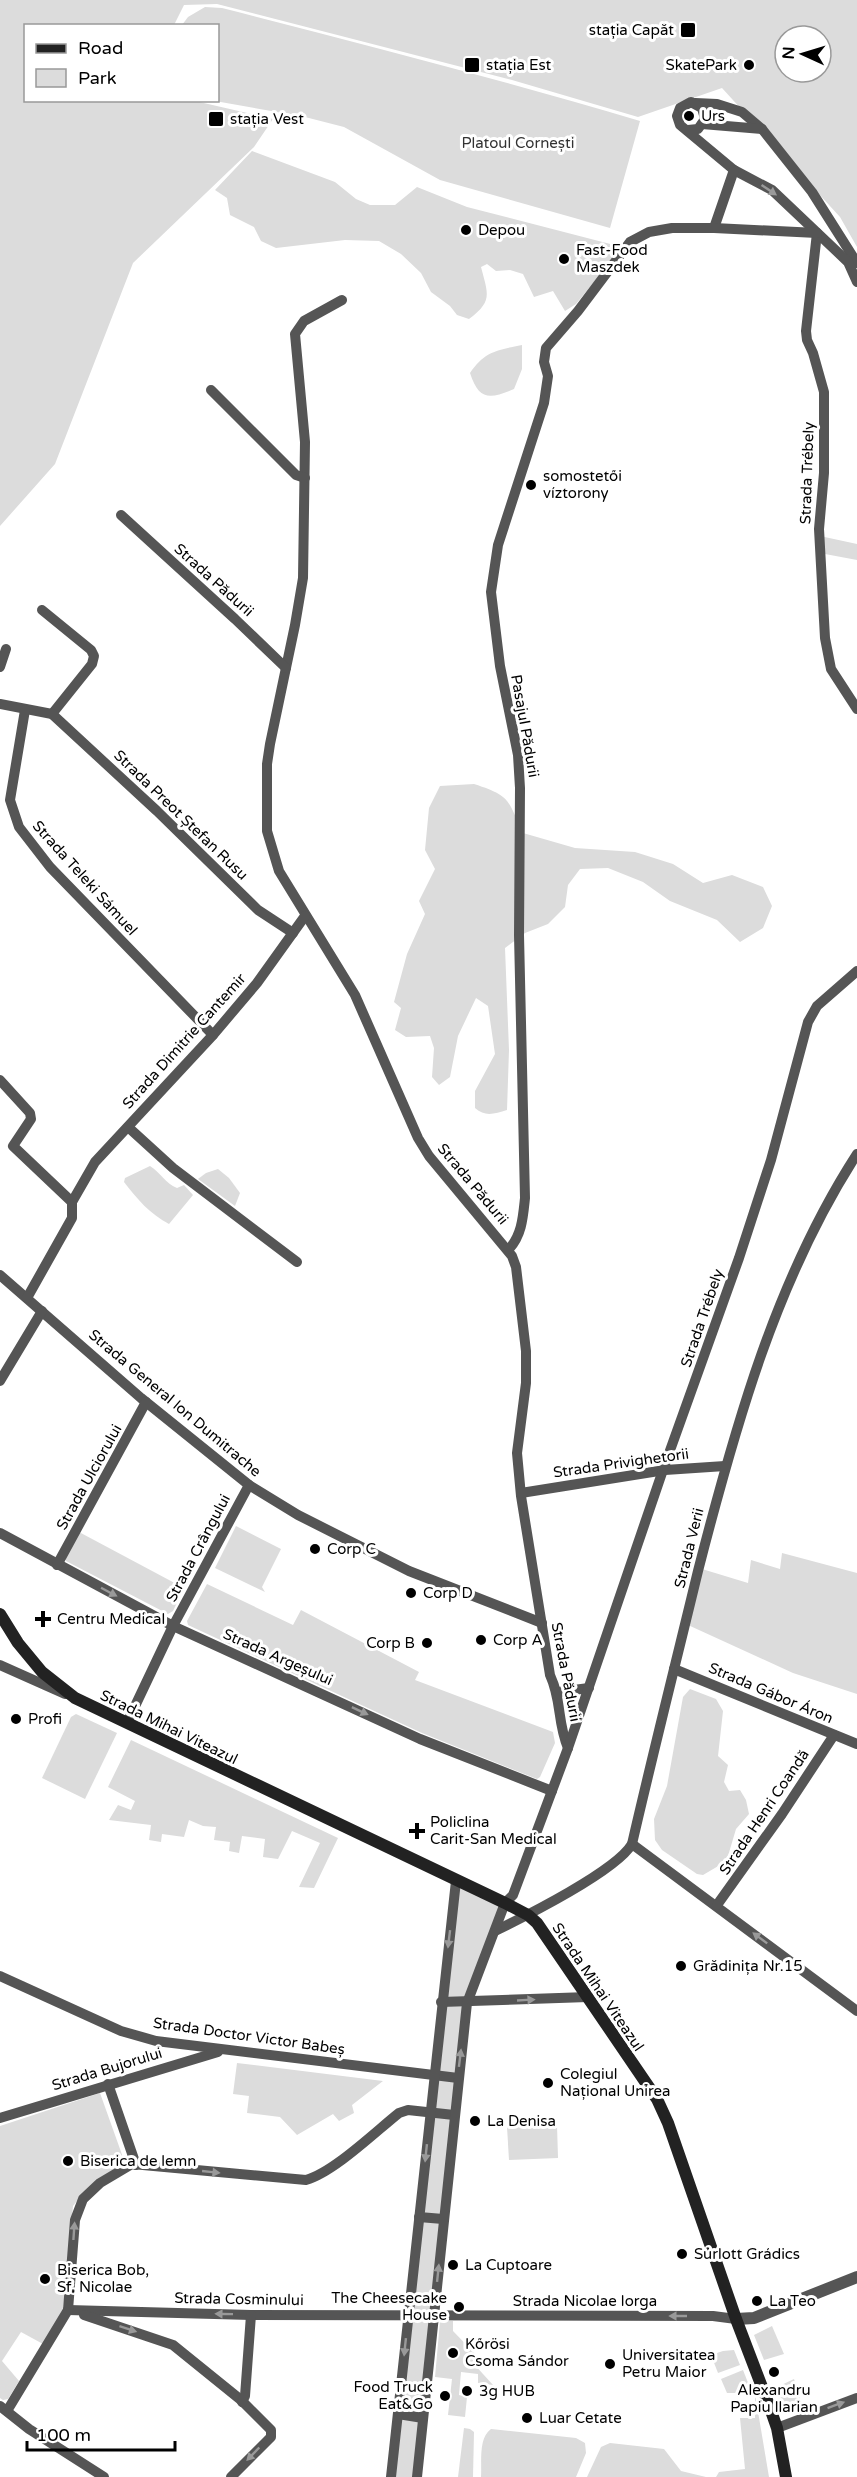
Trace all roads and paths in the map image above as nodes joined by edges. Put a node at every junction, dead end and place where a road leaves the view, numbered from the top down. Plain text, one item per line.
1 (692, 102) junction
2 (702, 124) junction
3 (762, 129) junction
4 (688, 130) junction
5 (734, 170) junction
6 (714, 228) junction
7 (817, 233) junction
8 (852, 263) edge
9 (857, 282) edge
10 (342, 300) dead end
11 (211, 390) dead end
12 (305, 478) junction
13 (121, 516) dead end
14 (42, 610) dead end
15 (6, 649) dead end
16 (0, 667) edge
17 (286, 668) junction
18 (0, 704) edge
19 (857, 709) edge
20 (26, 710) junction
21 (52, 714) junction
22 (305, 916) junction
23 (293, 933) junction
24 (857, 971) edge
25 (213, 1035) junction
26 (0, 1080) edge
27 (128, 1126) junction
28 (857, 1154) edge
29 (852, 1172) edge
30 (72, 1202) junction
31 (509, 1249) junction
32 (297, 1262) dead end
33 (0, 1275) edge
34 (27, 1298) junction
35 (42, 1311) junction
36 (0, 1382) edge
37 (146, 1402) junction
38 (725, 1466) junction
39 (663, 1470) junction
40 (249, 1485) junction
41 (521, 1493) junction
42 (0, 1533) edge
43 (57, 1565) junction
44 (0, 1614) edge
45 (542, 1623) junction
46 (173, 1626) junction
47 (0, 1665) edge
48 (674, 1669) junction
49 (589, 1688) junction
50 (558, 1692) junction
51 (75, 1698) junction
52 (127, 1723) junction
53 (834, 1735) junction
54 (857, 1744) edge
55 (568, 1748) junction
56 (552, 1791) junction
57 (632, 1844) junction
58 (456, 1881) junction
59 (505, 1903) junction
60 (717, 1905) junction
61 (528, 1915) junction
62 (495, 1931) junction
63 (0, 1976) edge
64 (588, 1997) junction
65 (441, 2002) junction
66 (467, 2003) junction
67 (857, 2012) edge
68 (223, 2050) junction
69 (434, 2075) junction
70 (458, 2078) junction
71 (108, 2084) junction
72 (430, 2113) junction
73 (454, 2115) junction
74 (0, 2118) edge
75 (136, 2165) junction
76 (419, 2217) junction
77 (444, 2219) junction
78 (857, 2277) edge
79 (70, 2311) junction
80 (251, 2315) junction
81 (409, 2315) junction
82 (434, 2316) junction
83 (736, 2319) junction
84 (857, 2398) edge
85 (242, 2401) junction
86 (4, 2409) edge
87 (398, 2414) junction
88 (423, 2418) junction
89 (777, 2428) junction
90 (104, 2477) edge
91 (231, 2477) edge
92 (391, 2477) edge
93 (417, 2477) edge
94 (786, 2477) edge

1 - 2 street
1 - 3 street
1 - 4 street
2 - 3 street
2 - 4 street
3 - 8 street
4 - 5 street
5 - 6 street
5 -> 7 street
6 - 7 street
6 - 31 street, Pasajul Pădurii
7 - 8 street
7 - 19 street, Strada Trébely
8 - 9 street
10 - 12 street, Strada Pădurii
11 - 12 street
12 - 17 street, Strada Pădurii
13 - 17 street, Strada Pădurii
14 - 21 street
15 - 16 street
17 - 22 street, Strada Pădurii
18 - 20 street
20 - 21 street
20 - 25 street, Strada Teleki Sámuel
21 - 23 street, Strada Preot Ștefan Rusu
22 - 23 street, Strada Dimitrie Cantemir
22 - 31 street, Strada Pădurii
23 - 25 street, Strada Dimitrie Cantemir
24 - 39 street, Strada Trébely
25 - 27 street, Strada Dimitrie Cantemir
26 - 30 street
27 - 30 street, Strada Dimitrie Cantemir
27 - 32 street, Strada Dimitrie Cantemir
28 - 29 street, Strada Verii
29 - 38 street, Strada Verii
30 - 34 street, Strada Dimitrie Cantemir
31 - 41 street, Strada Pădurii
33 - 34 street, Strada General Ion Dumitrache
34 - 35 street, Strada General Ion Dumitrache
35 - 36 street
35 - 37 street, Strada General Ion Dumitrache
37 - 40 street, Strada General Ion Dumitrache
37 - 43 street, Strada Ulciorului
38 - 39 street, Strada Privighetorii
38 - 48 street, Strada Verii
39 - 41 street, Strada Privighetorii
39 - 49 street, Strada Trébely
40 - 45 street, Strada General Ion Dumitrache
40 - 46 street, Strada Crângului
41 - 45 street, Strada Pădurii
42 - 43 street, Strada Argeșului
43 -> 46 street, Strada Argeșului
44 - 51 main road
45 - 50 street, Strada Pădurii
46 - 52 street, Strada Crângului
46 -> 56 street, Strada Argeșului
47 - 51 street, Strada Mihai Viteazul
48 - 53 street, Strada Gábor Áron
48 - 57 street, Strada Verii
49 - 50 street
49 - 55 street, Strada Trébely
50 - 55 street, Strada Pădurii
51 - 52 main road, Strada Mihai Viteazul
52 - 58 main road, Strada Mihai Viteazul
53 - 54 street, Strada Gábor Áron
53 - 60 street, Strada Henri Coandă
55 - 56 street, Strada Trébely
56 - 59 street, Strada Trébely
57 - 60 street
57 - 61 street
58 - 59 main road, Strada Mihai Viteazul
58 -> 65 street
59 - 61 main road, Strada Mihai Viteazul
59 - 62 street, Strada Trébely
67 -> 60 street
61 - 62 street
61 - 64 main road, Strada Mihai Viteazul
62 - 66 street, Strada Trébely
63 - 68 street, Strada Doctor Victor Babeș
66 -> 64 street
64 - 83 main road, Strada Mihai Viteazul
65 - 66 street
65 - 69 street
70 -> 66 street, Strada Trébely
68 - 69 street, Strada Doctor Victor Babeș
68 - 71 street, Strada Bujorului
69 - 70 street, Strada Doctor Victor Babeș
69 - 72 street
70 - 73 street, Strada Trébely
71 - 74 street, Strada Bujorului
71 - 75 street
72 - 73 street
75 -> 72 street
72 -> 76 street
73 - 77 street, Strada Trébely
79 -> 75 street
76 - 77 street
76 - 81 street
82 -> 77 street, Strada Trébely
78 - 83 street
80 -> 79 street, Strada Cosminului
79 -> 85 street
79 - 86 street
80 - 81 street, Strada Cosminului
80 - 85 street
81 - 82 street, Strada Cosminului
81 -> 87 street
83 -> 82 street, Strada Nicolae Iorga
82 - 88 street, Strada Trébely
83 - 89 main road, Strada Mihai Viteazul
89 -> 84 street
85 -> 91 street
86 - 90 street
87 - 88 street
87 - 92 street
88 - 93 street, Strada Trébely
89 - 94 main road, Strada Mihai Viteazul

